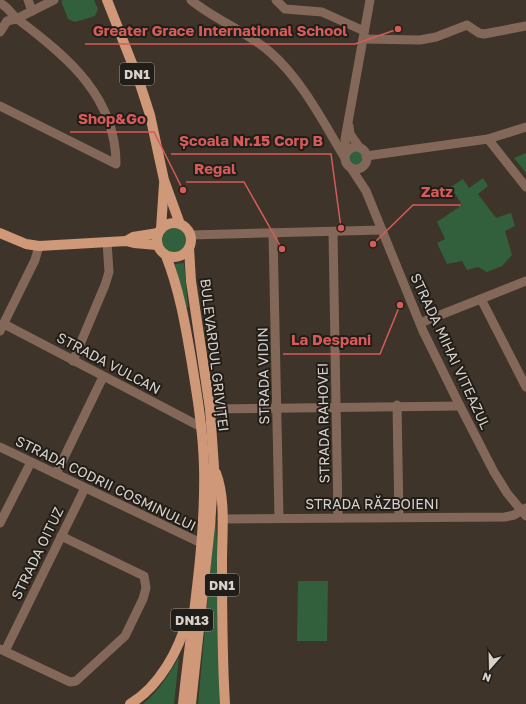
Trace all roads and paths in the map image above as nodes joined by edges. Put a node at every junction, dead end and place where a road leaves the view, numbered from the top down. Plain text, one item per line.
1 (28, 0) edge
2 (54, 0) edge
3 (107, 0) edge
4 (191, 0) edge
5 (276, 0) edge
6 (370, 0) edge
7 (0, 3) edge
8 (32, 11) junction
9 (16, 19) junction
10 (526, 26) edge
11 (0, 32) edge
12 (363, 35) junction
13 (0, 106) edge
14 (348, 126) junction
15 (526, 127) edge
16 (329, 131) junction
17 (345, 139) junction
18 (488, 139) junction
19 (363, 153) junction
20 (345, 156) junction
21 (351, 168) junction
22 (164, 180) junction
23 (526, 187) edge
24 (366, 191) junction
25 (180, 224) junction
26 (382, 230) junction
27 (159, 231) junction
28 (334, 232) junction
29 (0, 233) edge
30 (273, 233) junction
31 (190, 235) junction
32 (126, 241) junction
33 (107, 242) junction
34 (157, 245) junction
35 (39, 246) junction
36 (189, 248) junction
37 (166, 256) junction
38 (526, 281) edge
39 (481, 299) junction
40 (420, 323) junction
41 (2, 327) edge
42 (74, 361) junction
43 (103, 377) junction
44 (526, 387) edge
45 (398, 405) junction
46 (460, 406) junction
47 (337, 407) junction
48 (278, 408) junction
49 (210, 409) junction
50 (201, 427) junction
51 (0, 447) edge
52 (31, 462) junction
53 (214, 467) junction
54 (56, 474) junction
55 (85, 488) junction
56 (524, 512) edge
57 (338, 517) junction
58 (399, 517) junction
59 (279, 518) junction
60 (222, 519) junction
61 (0, 523) edge
62 (61, 536) junction
63 (201, 543) junction
64 (196, 588) junction
65 (2, 650) edge
66 (130, 704) edge
67 (183, 704) edge
68 (191, 704) edge
69 (225, 704) edge

1 - 8 street
2 - 8 street
3 - 22 main road, DN1
4 - 16 street
5 - 12 street
6 - 12 street
7 - 9 street
8 - 9 street
9 - 11 street
9 - 13 street
10 - 12 street
12 - 14 street
14 - 16 street
14 - 17 street
14 - 19 street
15 - 18 street
16 - 17 street
16 - 20 street
17 - 19 street
17 - 20 street
18 - 19 street
18 - 23 street
19 - 20 street
19 - 21 street
19 - 24 street, STRADA MIHAI VITEAZUL
20 - 21 street
21 - 24 street, STRADA MIHAI VITEAZUL
22 - 25 main road, DN1
22 - 27 main road, DN1
24 - 26 street, STRADA MIHAI VITEAZUL
25 - 27 main road
25 - 31 main road, DN1
26 - 28 street
26 - 40 street, STRADA MIHAI VITEAZUL
27 - 32 main road
27 - 34 main road, DN1
28 - 30 street
28 - 47 street, STRADA RAHOVEI
29 - 35 main road
30 - 31 street
30 - 48 street, STRADA VIDIN
31 - 36 main road, DN1
32 - 33 main road
32 - 34 main road
33 - 35 main road
33 - 42 street
34 - 37 main road, DN1
35 - 41 street
36 - 37 main road
36 - 49 main road, BULEVARDUL GRIVIȚEI / DN1
37 - 50 main road, BULEVARDUL GRIVIȚEI / DN1
38 - 39 street
39 - 40 street
39 - 44 street
40 - 46 street, STRADA MIHAI VITEAZUL
41 - 42 street, STRADA VULCAN
42 - 43 street, STRADA VULCAN
43 - 50 street, STRADA VULCAN
43 - 54 street
45 - 46 street
45 - 47 street
45 - 58 street
46 - 56 street, STRADA MIHAI VITEAZUL
47 - 48 street
47 - 57 street, STRADA RAHOVEI
48 - 49 street
48 - 59 street, STRADA VIDIN
49 - 53 main road, BULEVARDUL GRIVIȚEI / DN1
50 - 63 main road, BULEVARDUL GRIVIȚEI / DN1
51 - 52 street, STRADA CODRII COSMINULUI
52 - 54 street, STRADA CODRII COSMINULUI
52 - 61 street
53 - 60 main road, BULEVARDUL GRIVIȚEI / DN1
53 - 68 main road, BULEVARDUL GRIVIȚEI / DN13
54 - 55 street, STRADA CODRII COSMINULUI
55 - 62 street, STRADA OITUZ
55 - 63 street, STRADA CODRII COSMINULUI
56 - 58 street, STRADA RĂZBOIENI
57 - 58 street, STRADA RĂZBOIENI
57 - 59 street, STRADA RĂZBOIENI
59 - 60 street, STRADA RĂZBOIENI
60 - 69 main road, BULEVARDUL GRIVIȚEI / DN1
62 - 65 street, STRADA OITUZ
62 - 65 street
63 - 64 main road, BULEVARDUL GRIVIȚEI / DN1
64 - 66 main road, DN1
64 - 67 main road, BULEVARDUL GRIVIȚEI / DN13

